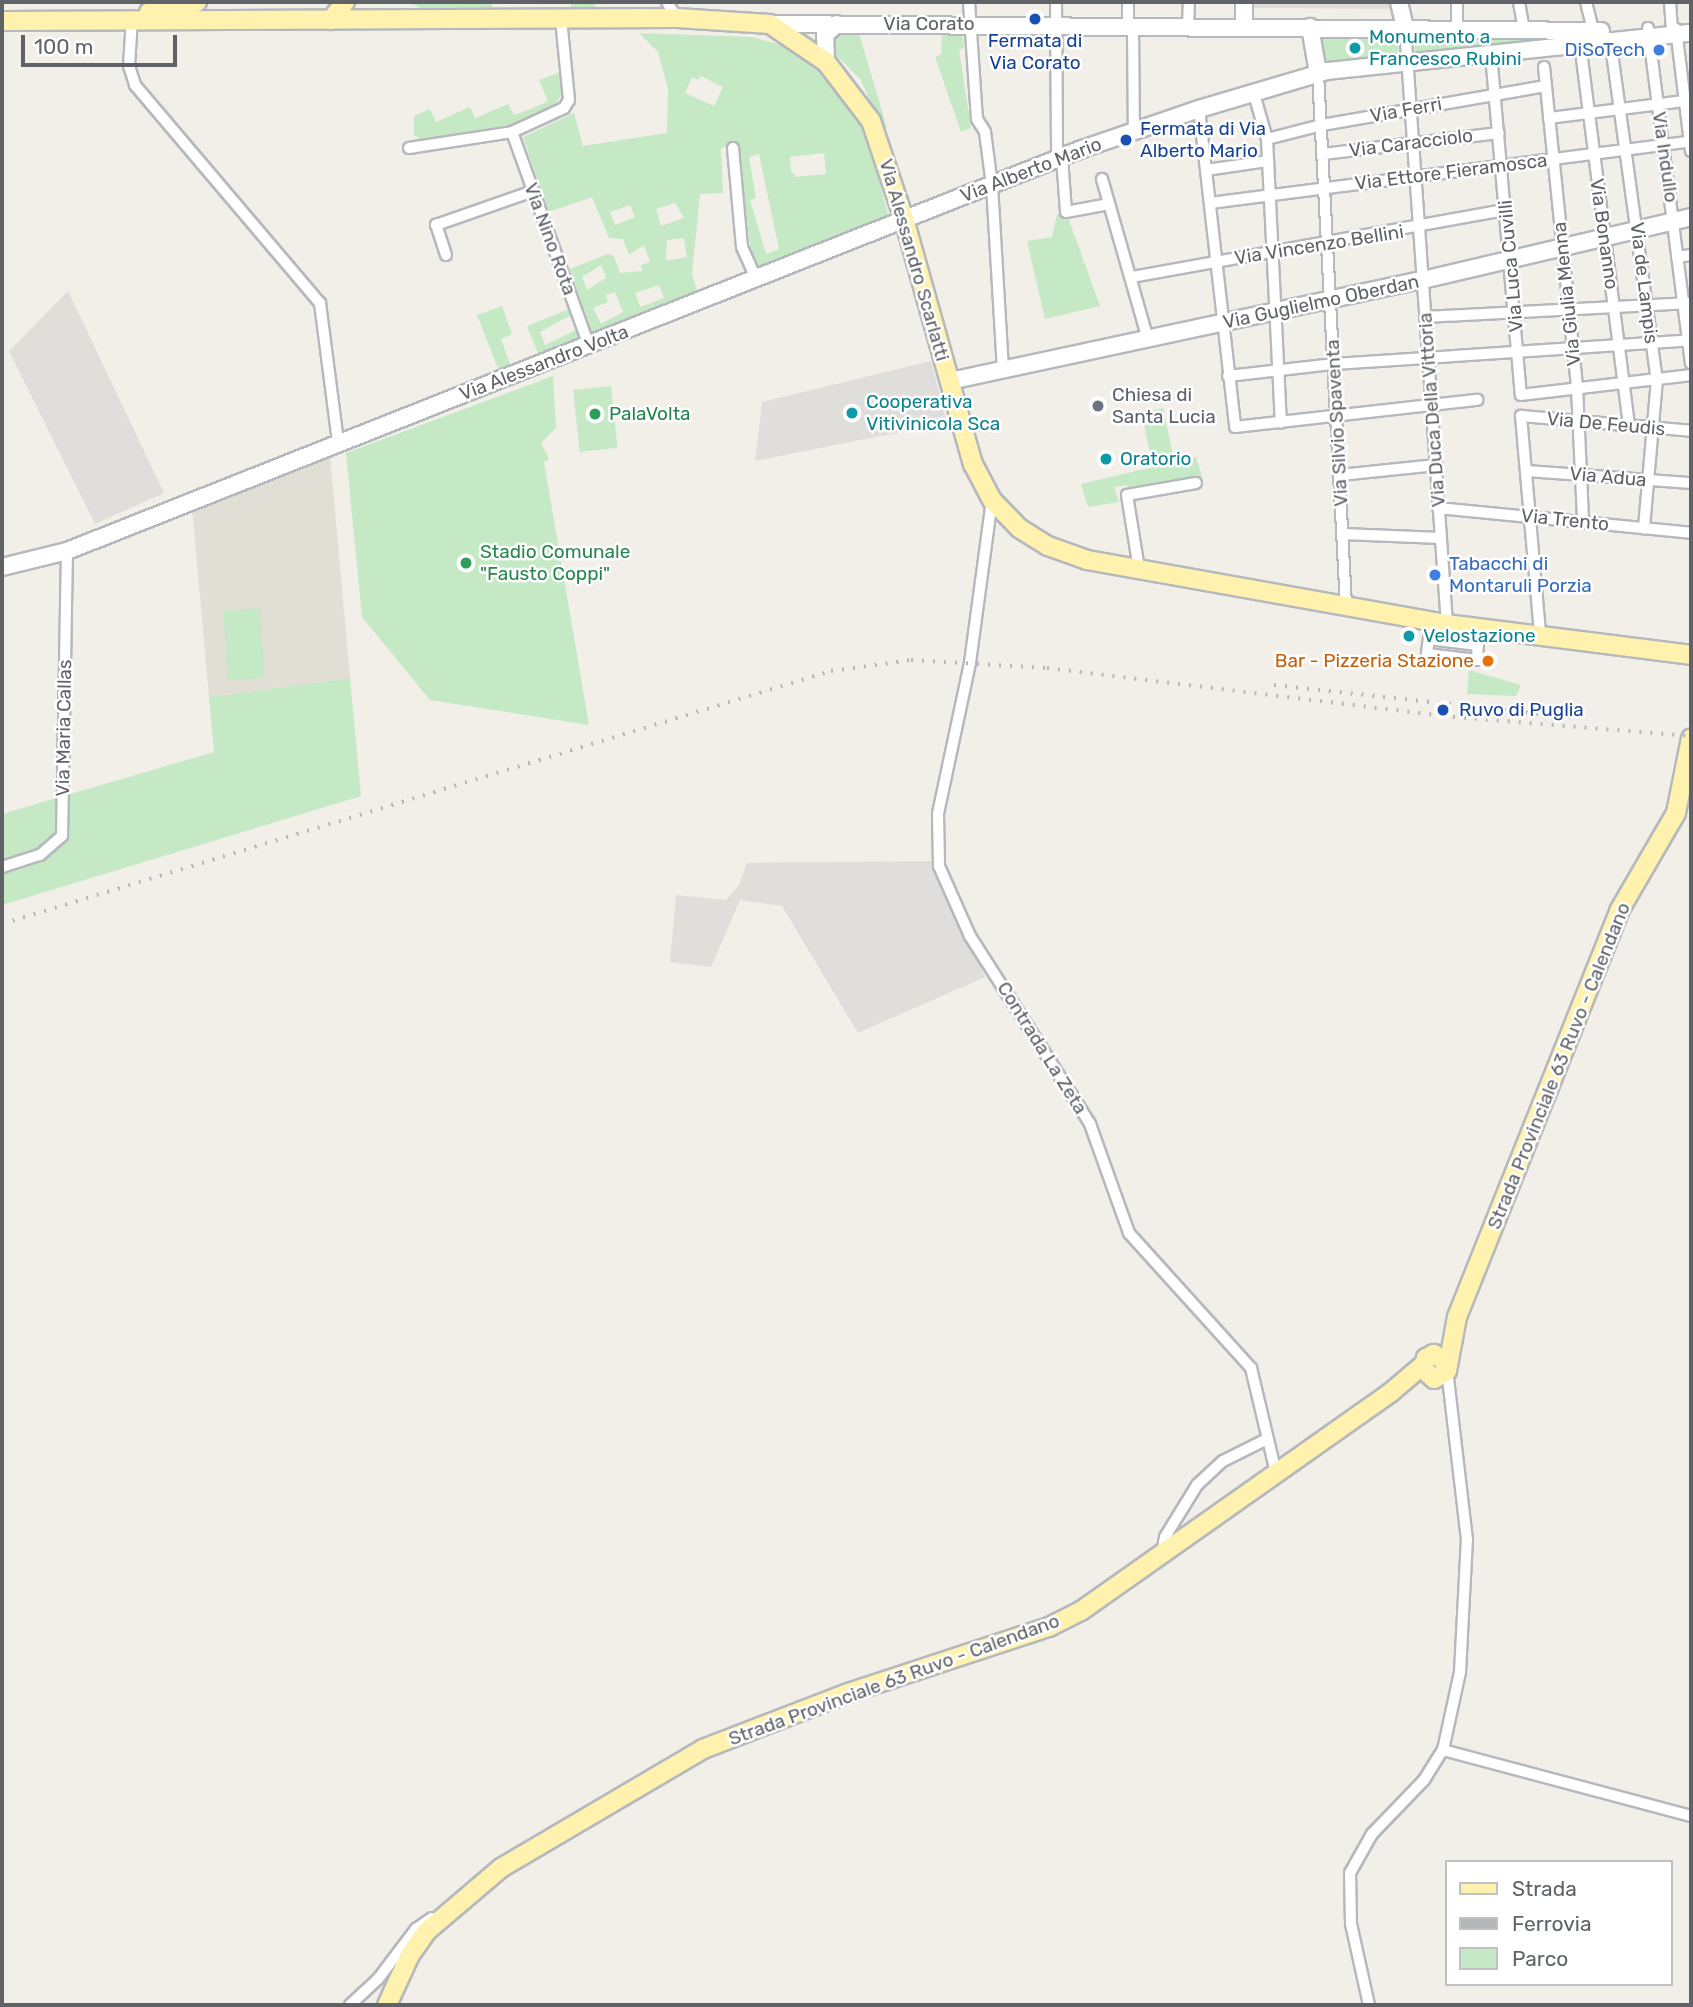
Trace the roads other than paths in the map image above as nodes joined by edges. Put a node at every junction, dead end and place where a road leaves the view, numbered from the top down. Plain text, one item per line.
1 (197, 2) edge
2 (330, 2) edge
3 (345, 2) edge
4 (402, 2) edge
5 (667, 2) edge
6 (969, 2) edge
7 (1056, 2) edge
8 (1128, 2) edge
9 (1189, 2) edge
10 (1244, 2) edge
11 (1399, 2) edge
12 (1457, 2) edge
13 (1519, 2) edge
14 (1586, 2) edge
15 (1670, 2) edge
16 (677, 18) junction
17 (107, 19) junction
18 (132, 19) junction
19 (412, 19) junction
20 (561, 19) junction
21 (331, 20) junction
22 (2, 21) edge
23 (969, 23) junction
24 (771, 24) junction
25 (837, 24) junction
26 (1055, 25) junction
27 (1130, 26) junction
28 (1188, 27) junction
29 (1303, 27) junction
30 (1244, 28) junction
31 (1405, 28) junction
32 (1457, 28) junction
33 (1524, 29) junction
34 (1680, 31) edge
35 (1646, 32) junction
36 (1586, 37) junction
37 (1610, 38) junction
38 (1491, 54) junction
39 (825, 62) junction
40 (1408, 62) junction
41 (1544, 67) dead end
42 (1318, 73) junction
43 (1546, 86) junction
44 (1254, 93) junction
45 (1496, 94) junction
46 (1688, 100) edge
47 (1658, 104) junction
48 (1199, 109) junction
49 (1411, 109) junction
50 (1621, 109) junction
51 (1588, 113) junction
52 (1549, 118) junction
53 (1322, 125) junction
54 (1134, 131) junction
55 (512, 132) junction
56 (1499, 133) junction
57 (1267, 139) junction
58 (1415, 143) junction
59 (1691, 144) edge
60 (1663, 145) junction
61 (409, 148) dead end
62 (733, 148) dead end
63 (1627, 149) junction
64 (1323, 154) junction
65 (1593, 154) junction
66 (1059, 158) junction
67 (1553, 159) junction
68 (1268, 161) junction
69 (1502, 164) junction
70 (1206, 170) junction
71 (1417, 176) junction
72 (1102, 179) dead end
73 (992, 185) junction
74 (1325, 187) junction
75 (533, 191) junction
76 (1270, 194) junction
77 (1210, 203) junction
78 (1109, 204) junction
79 (1505, 210) junction
80 (1691, 217) edge
81 (904, 219) junction
82 (1673, 221) junction
83 (1420, 228) junction
84 (1637, 230) junction
85 (1605, 238) junction
86 (1328, 243) junction
87 (1562, 248) junction
88 (1272, 252) junction
89 (446, 255) dead end
90 (1691, 255) edge
91 (1677, 257) junction
92 (1509, 260) junction
93 (1217, 262) junction
94 (1132, 277) junction
95 (757, 280) junction
96 (1423, 280) junction
97 (1331, 300) junction
98 (1688, 303) edge
99 (1647, 304) junction
100 (1614, 307) junction
101 (1569, 309) junction
102 (1515, 311) junction
103 (1275, 312) junction
104 (1425, 317) junction
105 (1222, 323) junction
106 (1148, 340) junction
107 (1690, 340) edge
108 (1652, 343) junction
109 (1620, 345) junction
110 (589, 346) junction
111 (1572, 349) junction
112 (1519, 352) junction
113 (1428, 360) junction
114 (1691, 363) edge
115 (1334, 364) junction
116 (1003, 369) junction
117 (1278, 370) junction
118 (1691, 375) edge
119 (1228, 376) junction
120 (1657, 379) junction
121 (950, 381) junction
122 (1625, 383) junction
123 (1577, 387) junction
124 (1477, 400) dead end
125 (1431, 406) junction
126 (1337, 418) junction
127 (1281, 423) junction
128 (1579, 423) junction
129 (1629, 426) junction
130 (1651, 427) junction
131 (1691, 431) edge
132 (338, 441) junction
133 (1436, 465) junction
134 (1527, 471) junction
135 (1340, 475) junction
136 (1580, 475) junction
137 (1648, 481) junction
138 (1196, 483) dead end
139 (1689, 483) dead end
140 (992, 500) junction
141 (1438, 508) junction
142 (1531, 517) junction
143 (1583, 521) junction
144 (1644, 528) junction
145 (1691, 533) edge
146 (1343, 534) junction
147 (1441, 538) junction
148 (67, 551) junction
149 (2, 567) edge
150 (1139, 569) junction
151 (1346, 606) junction
152 (1435, 628) junction
153 (1540, 633) junction
154 (1478, 636) junction
155 (1691, 656) edge
156 (1691, 738) edge
157 (2, 867) edge
158 (1435, 1368) junction
159 (1265, 1440) junction
160 (1276, 1473) junction
161 (1162, 1554) junction
162 (1443, 1750) junction
163 (1691, 1816) edge
164 (447, 1910) junction
165 (377, 1979) junction
166 (389, 1999) edge
167 (350, 2005) edge
168 (1369, 2005) edge

1 - 17 main road
2 - 21 main road
3 - 21 main road
4 - 19 main road
5 - 16 street
6 - 23 street
7 - 26 street
8 - 27 street
9 - 28 street
10 - 30 street
11 - 31 street
12 - 32 street
13 - 33 street
14 - 36 street, Via Bonanno
15 - 34 street
16 - 20 main road
16 - 24 main road
17 - 18 main road
17 - 22 main road
18 - 21 main road
18 - 132 street
19 - 20 main road
19 - 21 main road
20 - 55 street
23 - 25 street, Via Corato
23 - 26 street, Via Corato
23 - 73 street
24 - 25 street, Via Corato
24 - 39 main road, Via Alessandro Scarlatti
25 - 39 street
26 - 27 street, Via Corato
26 - 66 street
27 - 28 street, Via Corato
27 - 54 street
28 - 30 street, Via Corato
29 - 30 street, Via Corato
29 - 31 street, Via Corato
29 - 42 street
31 - 32 street, Via Corato
31 - 40 street, Via Duca Della Vittoria
32 - 33 street, Via Corato
33 - 36 street, Via Corato
34 - 35 street
34 - 46 street
35 - 36 street
35 - 37 street
35 - 47 street, Via Indullo
36 - 37 street
36 - 38 street, Via Alberto Mario
36 - 51 street, Via Bonanno
37 - 50 street, Via de Lampis
38 - 40 street, Via Alberto Mario
38 - 45 street, Via Luca Cuvilli
39 - 81 main road, Via Alessandro Scarlatti
40 - 42 street, Via Alberto Mario
40 - 49 street, Via Duca Della Vittoria
41 - 43 street, Via Giulia Menna
42 - 44 street, Via Alberto Mario
42 - 53 street, Via Silvio Spaventa
43 - 45 street, Via Ferri
43 - 52 street, Via Giulia Menna
44 - 48 street, Via Alberto Mario
44 - 57 street
45 - 49 street, Via Ferri
45 - 56 street, Via Luca Cuvilli
46 - 47 street
46 - 59 street
47 - 50 street
47 - 60 street, Via Indullo
48 - 54 street, Via Alberto Mario
48 - 70 street
49 - 53 street, Via Ferri
49 - 58 street, Via Duca Della Vittoria
50 - 51 street
50 - 63 street, Via de Lampis
51 - 52 street
51 - 65 street, Via Bonanno
52 - 67 street, Via Giulia Menna
53 - 57 street, Via Ferri
53 - 64 street, Via Silvio Spaventa
54 - 66 street, Via Alberto Mario
55 - 61 street
55 - 75 street, Via Nino Rota
56 - 58 street, Via Caracciolo
56 - 69 street, Via Luca Cuvilli
57 - 68 street
58 - 64 street, Via Caracciolo
58 - 71 street, Via Duca Della Vittoria
59 - 60 street, Via Ettore Fieramosca
60 - 63 street, Via Ettore Fieramosca
60 - 82 street, Via Indullo
62 - 95 street
63 - 65 street, Via Ettore Fieramosca
63 - 84 street, Via de Lampis
64 - 74 street, Via Silvio Spaventa
65 - 67 street, Via Ettore Fieramosca
65 - 85 street, Via Bonanno
66 - 73 street, Via Alberto Mario
66 - 78 street
67 - 69 street, Via Ettore Fieramosca
67 - 87 street, Via Giulia Menna
68 - 70 street
68 - 76 street
69 - 71 street, Via Ettore Fieramosca
69 - 79 street, Via Luca Cuvilli
70 - 77 street
71 - 74 street, Via Ettore Fieramosca
71 - 83 street, Via Duca Della Vittoria
72 - 78 street
73 - 81 street, Via Alberto Mario
73 - 116 street
74 - 76 street, Via Ettore Fieramosca
74 - 86 street, Via Silvio Spaventa
75 - 89 street
75 - 110 street, Via Nino Rota
76 - 77 street, Via Ettore Fieramosca
76 - 88 street
77 - 93 street
78 - 94 street
79 - 83 street, Via Vincenzo Bellini
79 - 92 street, Via Luca Cuvilli
80 - 82 street, Via Guglielmo Oberdan
81 - 95 street, Via Alessandro Volta
81 - 121 main road, Via Alessandro Scarlatti
82 - 84 street, Via Guglielmo Oberdan
82 - 91 street, Via Indullo
83 - 86 street, Via Vincenzo Bellini
83 - 96 street, Via Duca Della Vittoria
84 - 85 street, Via Guglielmo Oberdan
84 - 99 street, Via de Lampis
85 - 87 street, Via Guglielmo Oberdan
85 - 100 street, Via Bonanno
86 - 88 street, Via Vincenzo Bellini
86 - 97 street, Via Silvio Spaventa
87 - 92 street, Via Guglielmo Oberdan
87 - 101 street, Via Giulia Menna
88 - 93 street, Via Vincenzo Bellini
88 - 103 street
90 - 91 street
91 - 98 street, Via Indullo
92 - 96 street, Via Guglielmo Oberdan
92 - 102 street, Via Luca Cuvilli
93 - 94 street, Via Vincenzo Bellini
93 - 105 street
94 - 106 street
95 - 110 street, Via Alessandro Volta
96 - 97 street, Via Guglielmo Oberdan
96 - 104 street, Via Duca Della Vittoria
97 - 103 street, Via Guglielmo Oberdan
97 - 115 street, Via Silvio Spaventa
98 - 99 street
98 - 107 street, Via Indullo
99 - 100 street
99 - 108 street, Via de Lampis
100 - 101 street
100 - 109 street, Via Bonanno
101 - 102 street
101 - 111 street, Via Giulia Menna
102 - 104 street
102 - 112 street, Via Luca Cuvilli
103 - 105 street, Via Guglielmo Oberdan
103 - 117 street
104 - 113 street, Via Duca Della Vittoria
105 - 106 street, Via Guglielmo Oberdan
105 - 119 street
106 - 116 street, Via Guglielmo Oberdan
107 - 108 street
107 - 114 street, Via Indullo
108 - 109 street
108 - 120 street, Via de Lampis
109 - 111 street
109 - 122 street, Via Bonanno
110 - 132 street, Via Alessandro Volta
111 - 112 street
111 - 123 street, Via Giulia Menna
112 - 113 street
112 - 123 street, Via Luca Cuvilli
113 - 115 street
113 - 125 street, Via Duca Della Vittoria
115 - 117 street
115 - 126 street, Via Silvio Spaventa
116 - 121 street, Via Guglielmo Oberdan
117 - 119 street
117 - 127 street
118 - 120 street
119 - 127 street
120 - 122 street
120 - 130 street, Via de Lampis
121 - 140 main road, Via Alessandro Scarlatti
122 - 123 street
122 - 129 street, Via Bonanno
123 - 128 street, Via Giulia Menna
124 - 125 street
125 - 126 street
125 - 133 street, Via Duca Della Vittoria
126 - 127 street
126 - 135 street, Via Silvio Spaventa
128 - 129 street, Via De Feudis
128 - 134 street, Via De Feudis
128 - 136 street, Via Giulia Menna
129 - 130 street, Via De Feudis
130 - 131 street, Via De Feudis
130 - 137 street, Via de Lampis
132 - 148 street, Via Alessandro Volta
133 - 135 street
133 - 141 street, Via Duca Della Vittoria
134 - 136 street, Via Adua
134 - 142 street
135 - 146 street, Via Silvio Spaventa
136 - 137 street, Via Adua
136 - 143 street, Via Giulia Menna
137 - 139 street, Via Adua
137 - 144 street, Via de Lampis
138 - 150 street
140 - 150 main road, Via Alessandro Scarlatti
140 - 159 street, Contrada La Zeta
141 - 142 street, Via Trento
141 - 147 street, Via Duca Della Vittoria
142 - 143 street, Via Trento
142 - 153 street
143 - 144 street, Via Trento
144 - 145 street, Via Trento
146 - 147 street
146 - 151 street, Via Silvio Spaventa
147 - 152 street, Via Duca Della Vittoria
148 - 149 street, Via Alessandro Volta
148 - 157 street, Via Maria Callas
150 - 151 main road, Via Alessandro Scarlatti
151 - 152 main road, Via Alessandro Scarlatti
152 - 154 main road, Via Alessandro Scarlatti
152 - 154 street
153 - 154 main road, Via Alessandro Scarlatti
153 - 155 main road, Via Alessandro Scarlatti
156 - 158 main road, Strada Provinciale 63 Ruvo - Calendano
158 - 160 main road, Strada Provinciale 63 Ruvo - Calendano
158 - 162 street
159 - 160 street, Contrada La Zeta
159 - 161 street
160 - 161 main road, Strada Provinciale 63 Ruvo - Calendano
161 - 164 main road, Strada Provinciale 63 Ruvo - Calendano
162 - 163 street
162 - 168 street
164 - 165 street
164 - 166 main road, Strada Provinciale 63 Ruvo - Calendano
165 - 166 street
165 - 167 street

